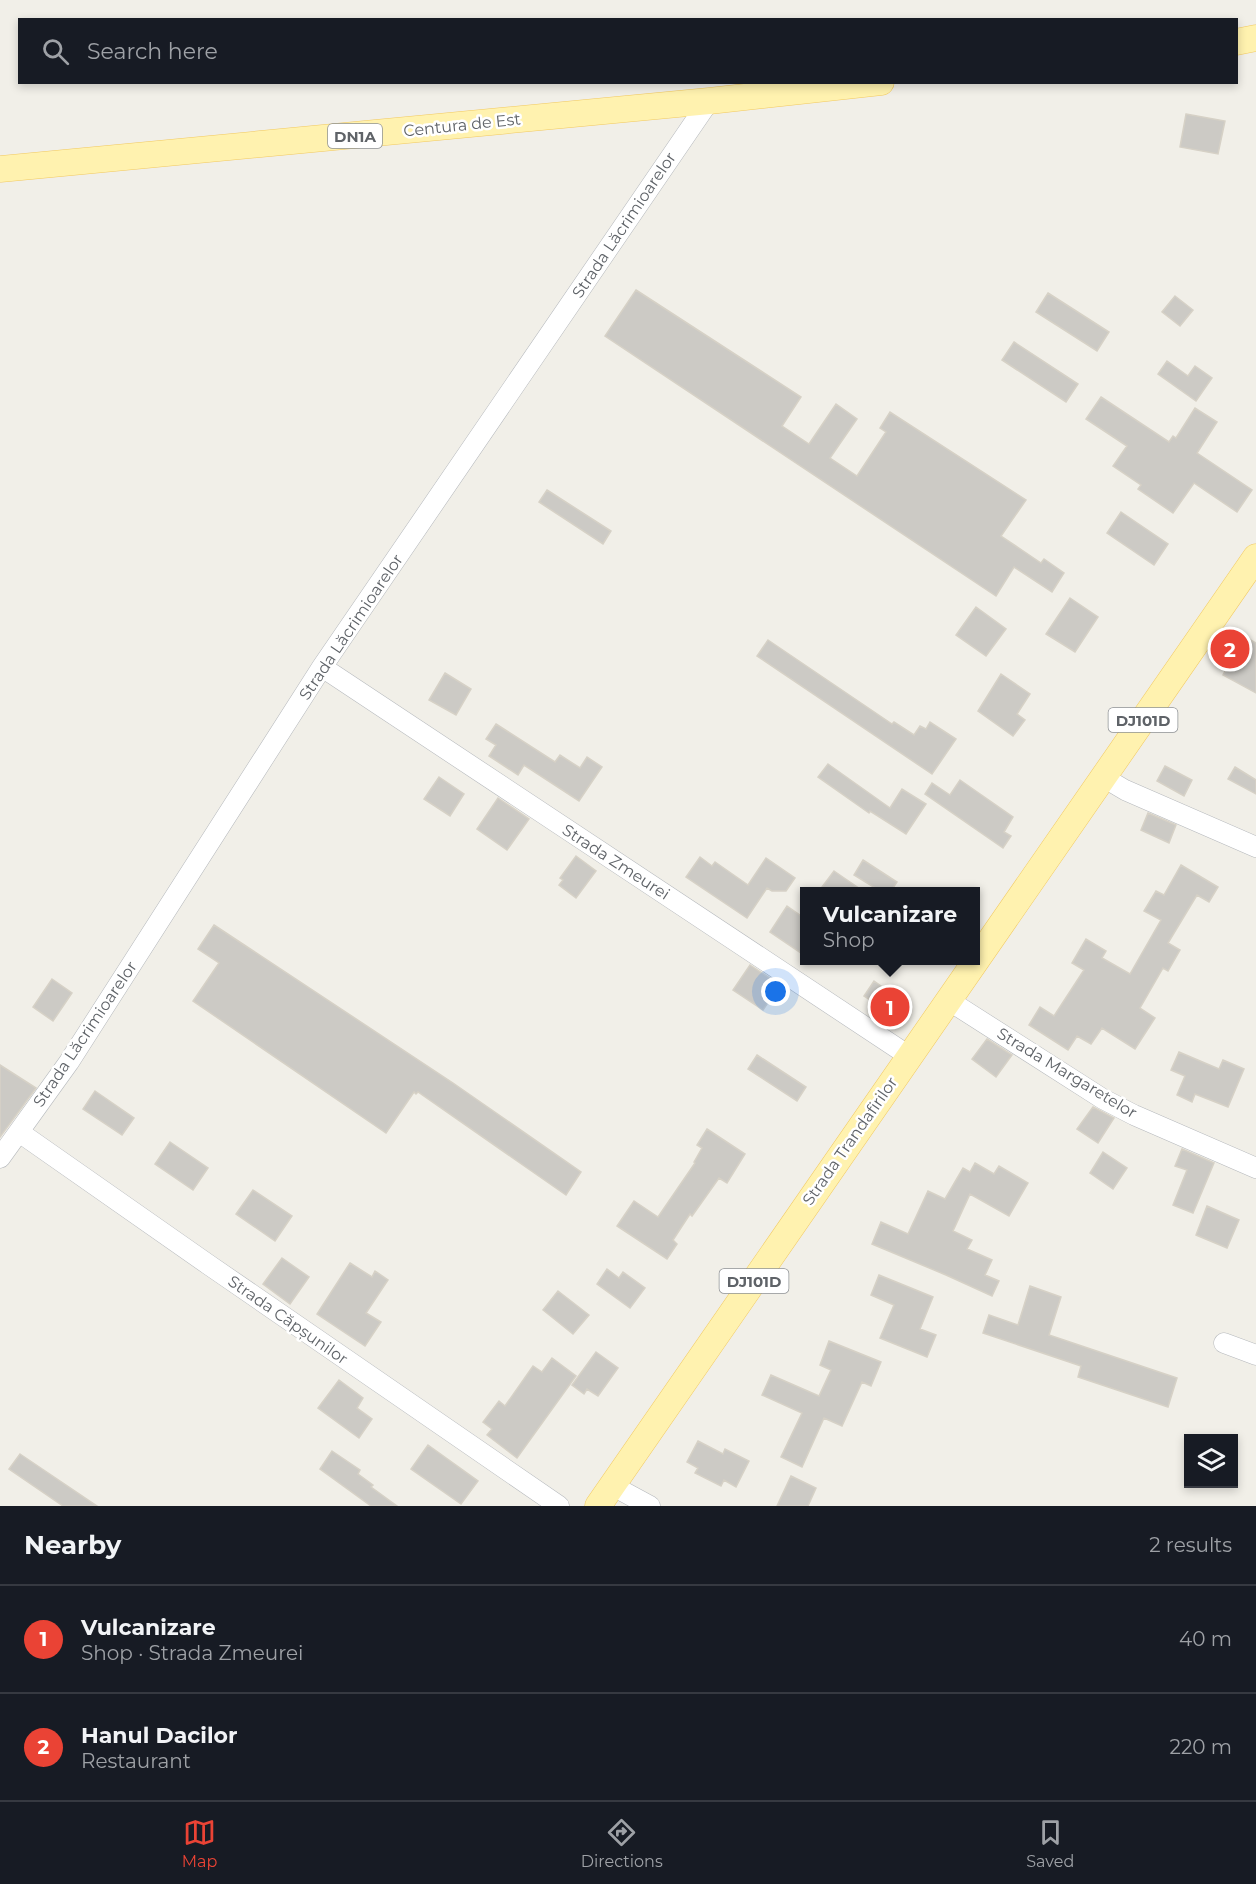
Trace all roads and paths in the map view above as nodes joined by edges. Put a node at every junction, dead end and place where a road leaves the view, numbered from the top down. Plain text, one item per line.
1 (1256, 38) edge
2 (1238, 42) edge
3 (863, 84) edge
4 (709, 101) junction
5 (0, 170) edge
6 (1256, 557) edge
7 (322, 668) junction
8 (1103, 777) junction
9 (1256, 847) edge
10 (980, 954) edge
11 (972, 965) edge
12 (948, 1000) junction
13 (909, 1056) junction
14 (19, 1132) junction
15 (0, 1158) edge
16 (1256, 1168) edge
17 (1224, 1343) dead end
18 (1256, 1355) edge
19 (605, 1496) edge
20 (559, 1506) edge
21 (650, 1506) edge

1 - 2 main road
3 - 4 main road, DN1A
4 - 5 main road, Centura de Est / DN1A
4 - 7 street, Strada Lăcrimioarelor
6 - 8 main road, DJ101D
7 - 13 street, Strada Zmeurei
7 - 14 street, Strada Lăcrimioarelor
8 - 9 street
8 - 10 main road, Strada Trandafirilor / DJ101D
11 - 12 main road, Strada Trandafirilor / DJ101D
12 - 13 main road, Strada Trandafirilor / DJ101D
12 - 16 street, Strada Margaretelor
13 - 19 main road, Strada Trandafirilor / DJ101D
14 - 15 street, Strada Lăcrimioarelor
14 - 20 street, Strada Căpșunilor
17 - 18 street
19 - 21 street

